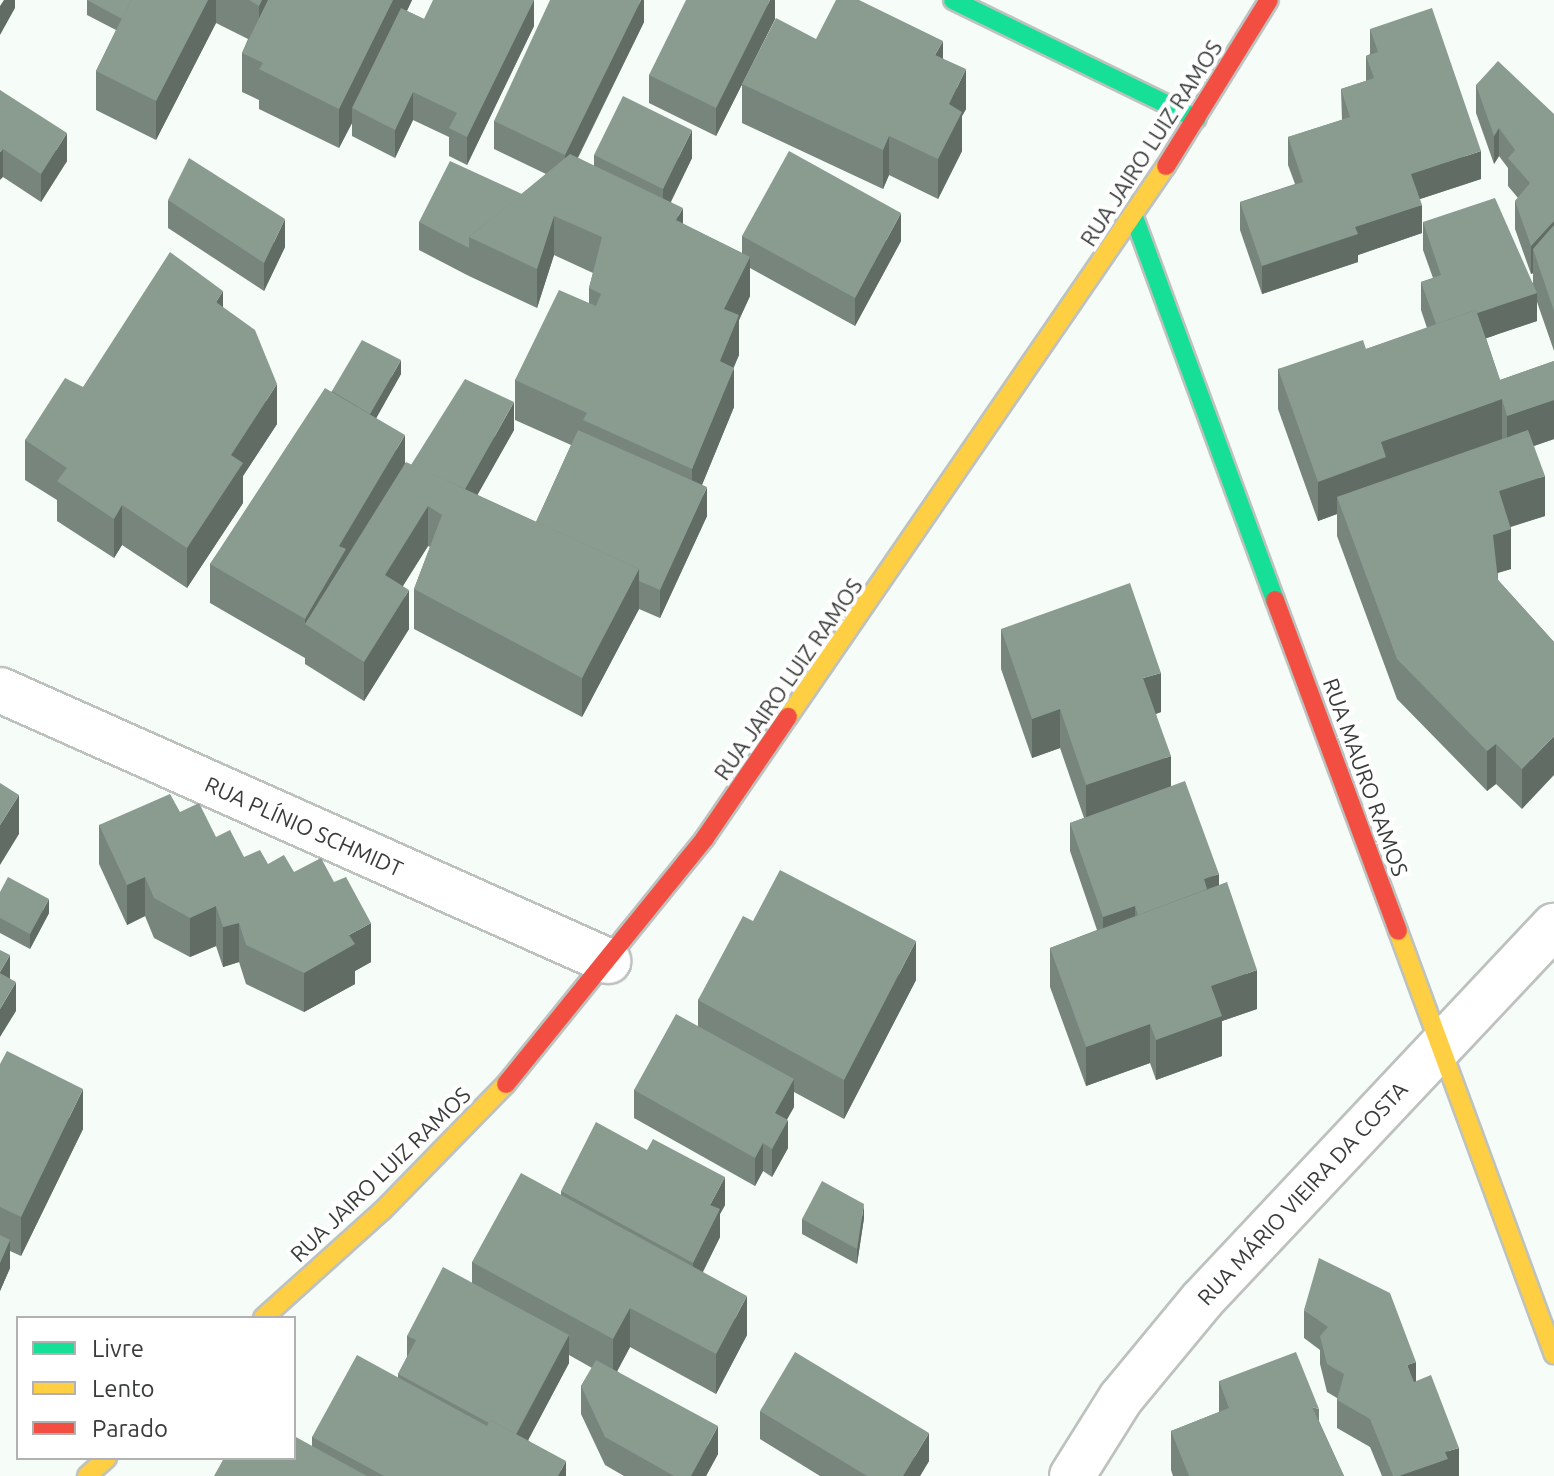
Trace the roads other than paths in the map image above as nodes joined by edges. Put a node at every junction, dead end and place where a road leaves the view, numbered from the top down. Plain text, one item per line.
1 (953, 0) edge
2 (1269, 0) edge
3 (1197, 119) junction
4 (1134, 217) junction
5 (0, 690) edge
6 (1554, 926) edge
7 (608, 961) junction
8 (1440, 1045) junction
9 (265, 1316) edge
10 (1554, 1354) edge
11 (105, 1460) edge
12 (87, 1476) edge
13 (1072, 1476) edge

1 - 3 street
2 - 3 street, RUA JAIRO LUIZ RAMOS
3 - 4 street, RUA JAIRO LUIZ RAMOS
4 - 7 street, RUA JAIRO LUIZ RAMOS
4 - 8 street, RUA MAURO RAMOS
5 - 7 street, RUA PLÍNIO SCHMIDT
6 - 8 street, RUA MÁRIO VIEIRA DA COSTA
7 - 9 street, RUA JAIRO LUIZ RAMOS
8 - 10 street, RUA MAURO RAMOS
8 - 13 street, RUA MÁRIO VIEIRA DA COSTA
11 - 12 street

